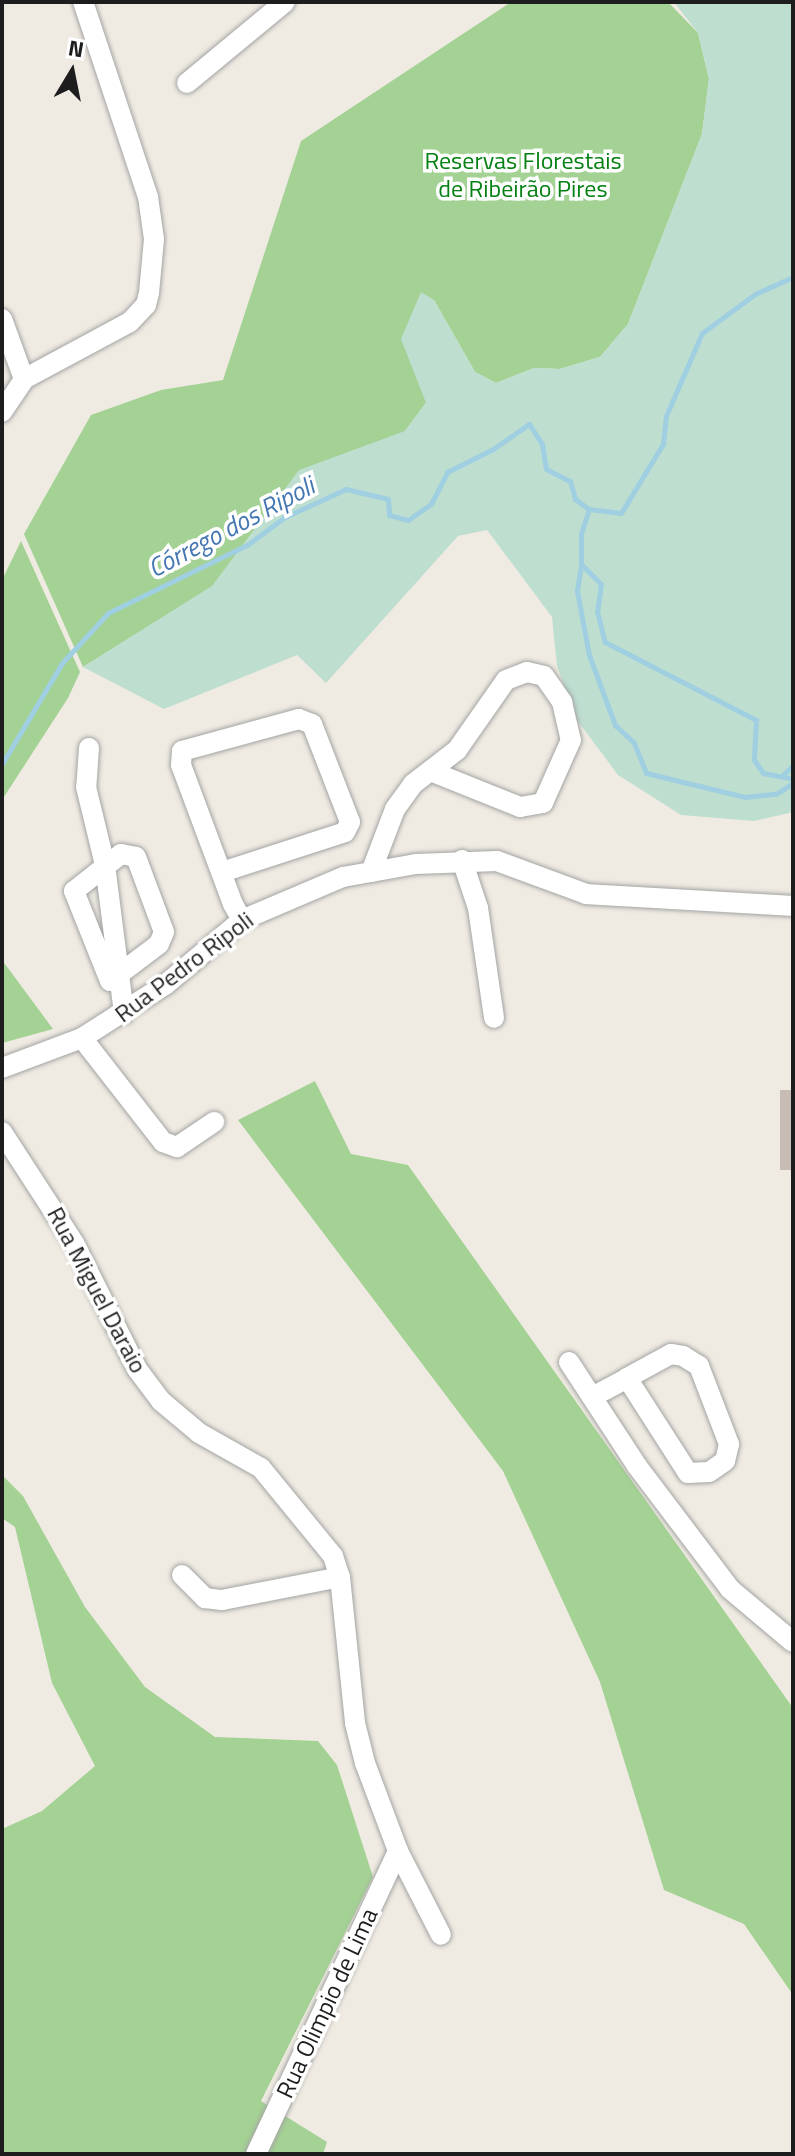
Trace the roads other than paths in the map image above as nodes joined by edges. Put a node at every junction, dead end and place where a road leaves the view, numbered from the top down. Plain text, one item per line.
1 (83, 2) edge
2 (285, 2) edge
3 (187, 83) dead end
4 (2, 319) edge
5 (24, 379) junction
6 (2, 412) edge
7 (89, 748) dead end
8 (433, 772) junction
9 (462, 860) junction
10 (105, 865) junction
11 (222, 872) junction
12 (371, 872) junction
13 (793, 906) edge
14 (242, 920) junction
15 (122, 974) junction
16 (124, 1014) junction
17 (494, 1018) dead end
18 (82, 1038) junction
19 (2, 1068) edge
20 (214, 1122) dead end
21 (2, 1132) edge
22 (569, 1362) dead end
23 (627, 1378) junction
24 (592, 1397) junction
25 (182, 1575) dead end
26 (340, 1577) junction
27 (793, 1642) edge
28 (398, 1851) junction
29 (441, 1935) dead end
30 (256, 2154) edge

1 - 5 street
2 - 3 street
4 - 5 street
5 - 6 street
7 - 10 street
8 - 8 street
8 - 12 street
9 - 12 street, Rua Pedro Ripoli
9 - 13 street, Rua Pedro Ripoli
9 - 17 street
10 - 15 street
10 - 15 street
10 - 15 street
11 - 11 street
11 - 14 street
12 - 14 street, Rua Pedro Ripoli
14 - 16 street, Rua Pedro Ripoli
15 - 16 street
16 - 18 street, Rua Pedro Ripoli
18 - 19 street, Rua Pedro Ripoli
18 - 20 street
21 - 26 street, Rua Miguel Daraio
22 - 24 street
23 - 23 street
23 - 24 street
24 - 27 street
25 - 26 street
26 - 28 street, Rua Miguel Daraio
28 - 29 street, Rua Miguel Daraio
28 - 30 street, Rua Olimpio de Lima

